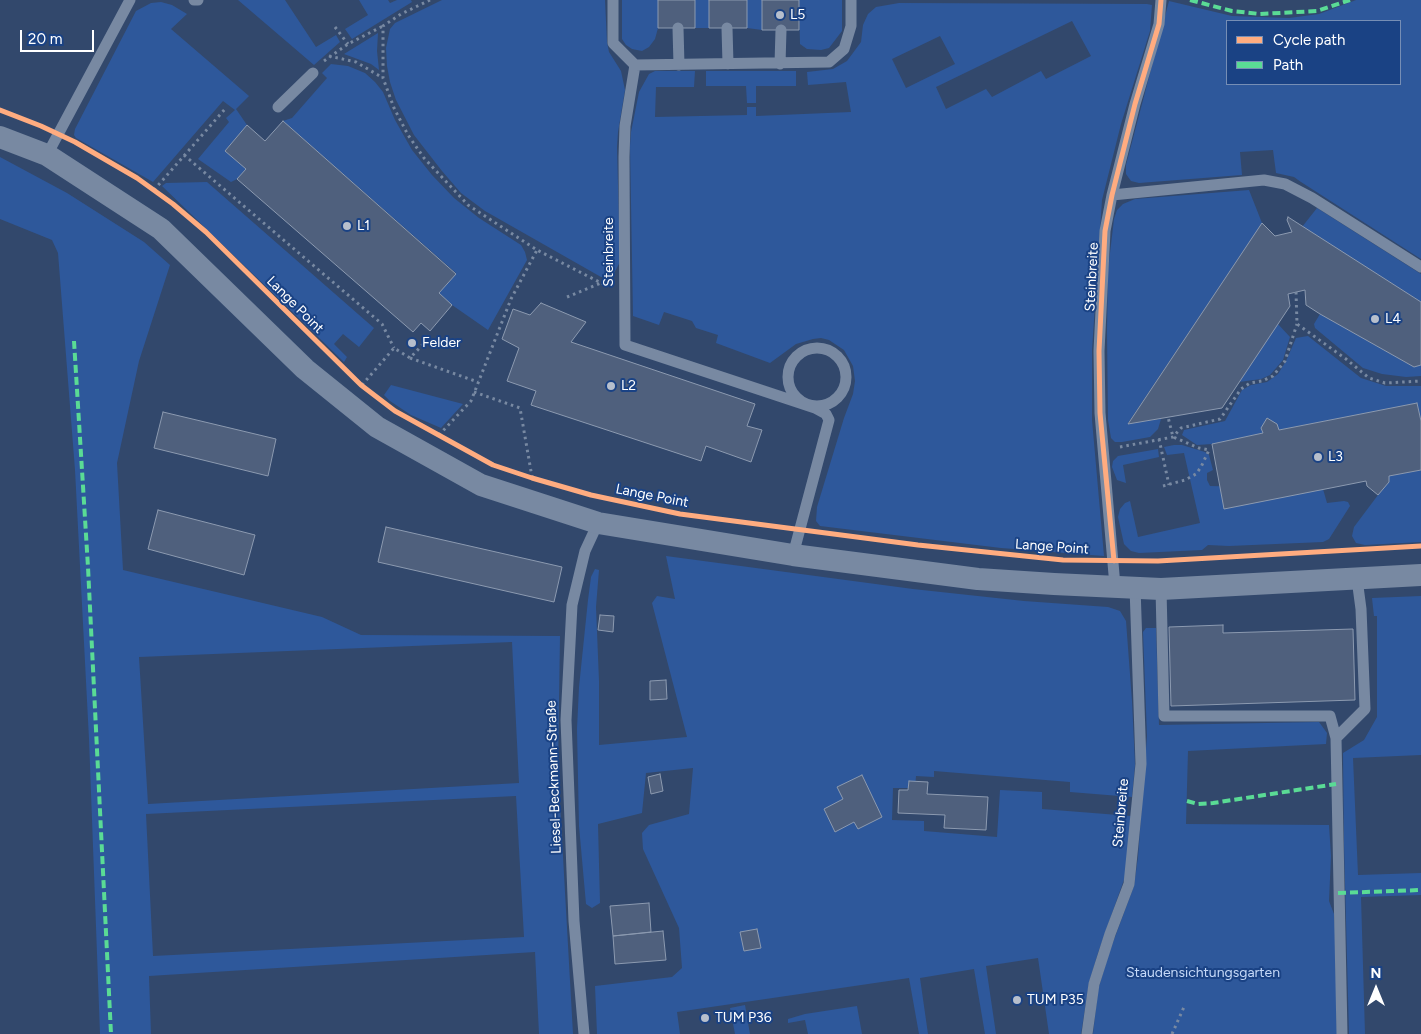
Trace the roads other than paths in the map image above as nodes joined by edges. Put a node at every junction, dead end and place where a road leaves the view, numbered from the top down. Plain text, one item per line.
1 (130, 0) edge
2 (194, 0) edge
3 (198, 0) edge
4 (613, 0) edge
5 (851, 0) edge
6 (1161, 0) edge
7 (678, 28) dead end
8 (727, 28) dead end
9 (781, 30) dead end
10 (728, 64) junction
11 (780, 64) junction
12 (635, 65) junction
13 (679, 65) junction
14 (313, 73) road end
15 (278, 107) dead end
16 (0, 137) edge
17 (47, 155) junction
18 (1112, 195) junction
19 (1421, 267) edge
20 (806, 405) junction
21 (598, 523) junction
22 (793, 555) junction
23 (1421, 575) edge
24 (1357, 579) junction
25 (1125, 587) junction
26 (1161, 589) junction
27 (1336, 738) junction
28 (584, 1034) edge
29 (1087, 1034) edge
30 (1342, 1034) edge

1 - 17 lane
2 - 3 lane
4 - 12 lane
5 - 11 lane
6 - 18 lane, Steinbreite
7 - 13 lane
8 - 10 lane
9 - 11 lane
10 - 11 lane
10 - 13 lane
12 - 13 lane
12 - 20 lane, Steinbreite
14 - 15 lane
16 - 17 street
17 - 21 street
18 - 19 lane
18 - 25 lane, Steinbreite
20 - 20 lane
20 - 22 lane, Steinbreite
21 - 22 street
21 - 28 lane, Liesel-Beckmann-Straße
22 - 25 street
23 - 24 street
24 - 26 street
24 - 27 lane
25 - 26 street
25 - 29 lane, Steinbreite
26 - 27 lane
27 - 30 lane

